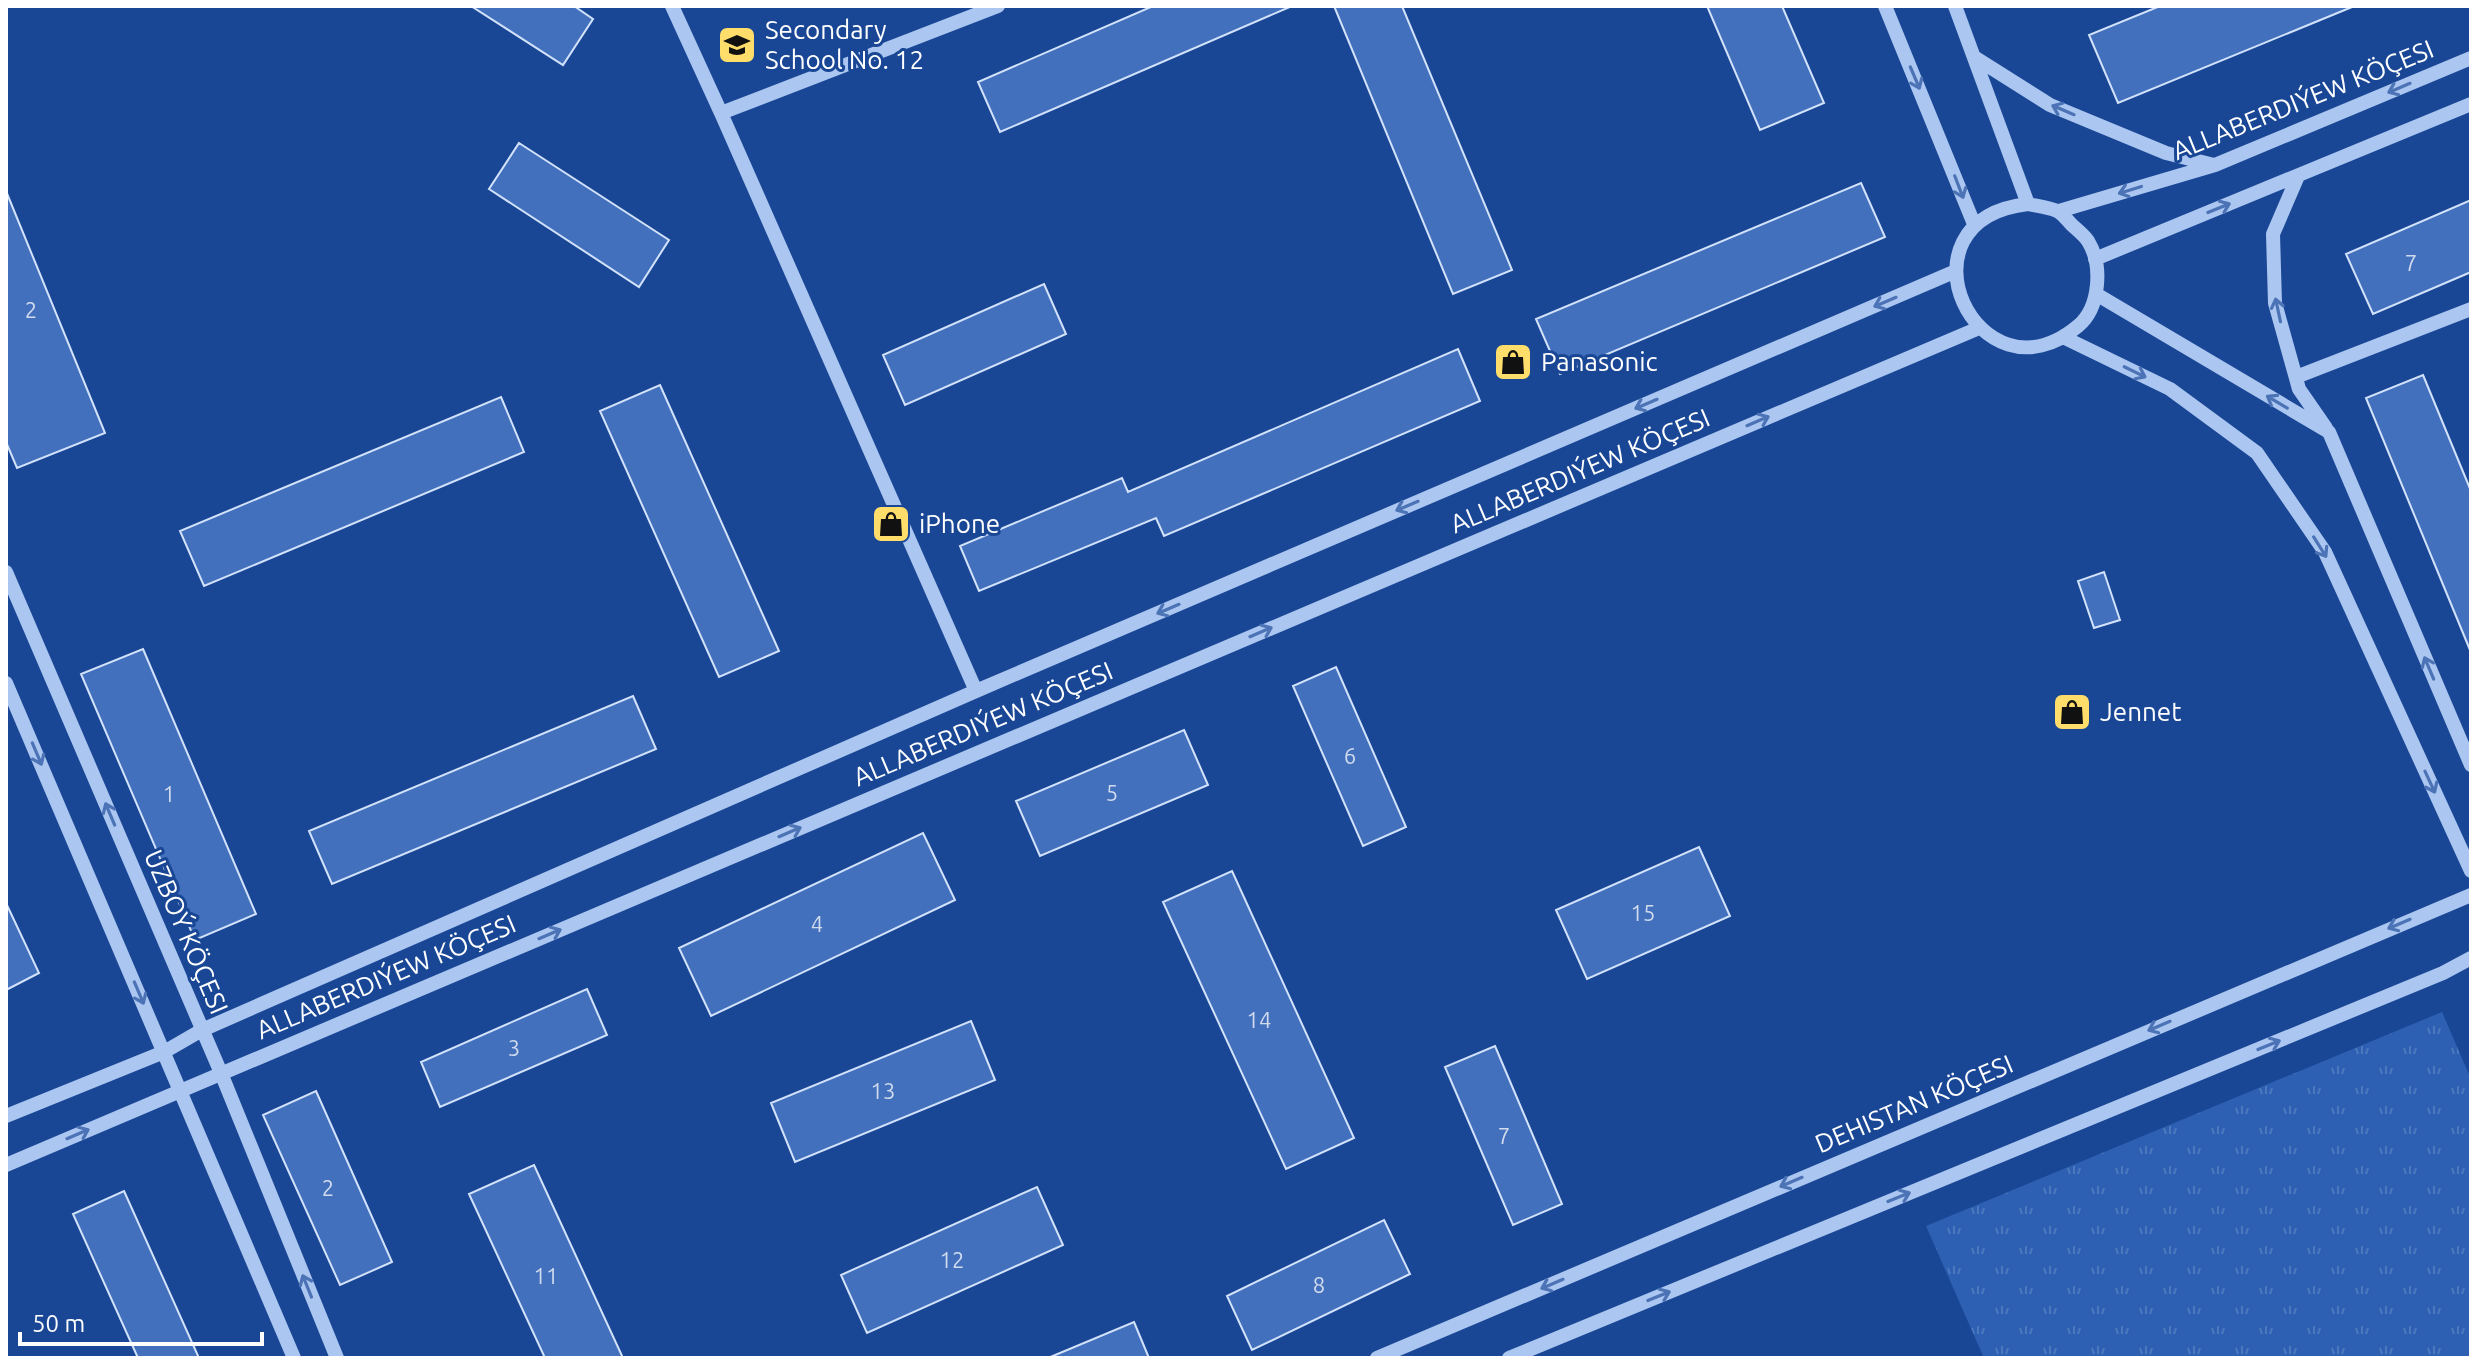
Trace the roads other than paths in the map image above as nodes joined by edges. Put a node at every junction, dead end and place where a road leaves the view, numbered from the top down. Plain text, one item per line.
1 (672, 6) edge
2 (998, 6) edge
3 (1885, 6) edge
4 (1955, 6) edge
5 (1974, 57) junction
6 (2471, 58) edge
7 (2471, 104) edge
8 (721, 113) junction
9 (2215, 165) junction
10 (2298, 176) junction
11 (2028, 204) junction
12 (2059, 211) junction
13 (1974, 224) junction
14 (2095, 259) junction
15 (1956, 271) junction
16 (2096, 294) junction
17 (2471, 309) edge
18 (1979, 328) junction
19 (2065, 338) junction
20 (2296, 377) junction
21 (2329, 432) junction
22 (6, 572) edge
23 (6, 683) edge
24 (976, 691) junction
25 (2471, 765) edge
26 (2471, 871) edge
27 (2471, 895) edge
28 (2471, 958) edge
29 (202, 1030) junction
30 (164, 1052) junction
31 (221, 1073) junction
32 (180, 1091) junction
33 (6, 1116) edge
34 (6, 1165) edge
35 (294, 1358) edge
36 (337, 1358) edge
37 (1377, 1358) edge
38 (1509, 1358) edge

1 - 8 street
2 - 8 street
3 -> 13 street
4 - 5 street
9 -> 5 street
5 - 11 street
6 -> 9 street, ALLABERDIÝEW KÖÇESI
7 - 10 street
8 - 24 street
9 -> 12 street, ALLABERDIÝEW KÖÇESI
14 -> 10 street
20 -> 10 street
11 - 12 street
11 - 13 street
12 - 14 street
13 - 15 street
14 - 16 street
15 - 18 street
15 -> 24 street, ALLABERDIÝEW KÖÇESI
16 - 19 street
21 -> 16 street
17 - 20 street
18 - 19 street
31 -> 18 street, ALLABERDIÝEW KÖÇESI
19 -> 26 street
20 - 21 street
25 -> 21 street
29 -> 22 street, UZBOÝ KÖÇESI
23 -> 30 street
24 - 29 street, ALLABERDIÝEW KÖÇESI
27 -> 37 street, DEHISTAN KÖÇESI
38 -> 28 street
29 - 30 street, ALLABERDIÝEW KÖÇESI
29 - 31 street, UZBOÝ KÖÇESI
30 - 32 street
30 - 33 street, ALLABERDIÝEW KÖÇESI
31 - 32 street, ALLABERDIÝEW KÖÇESI
36 -> 31 street, UZBOÝ KÖÇESI
34 -> 32 street, ALLABERDIÝEW KÖÇESI
32 - 35 street

